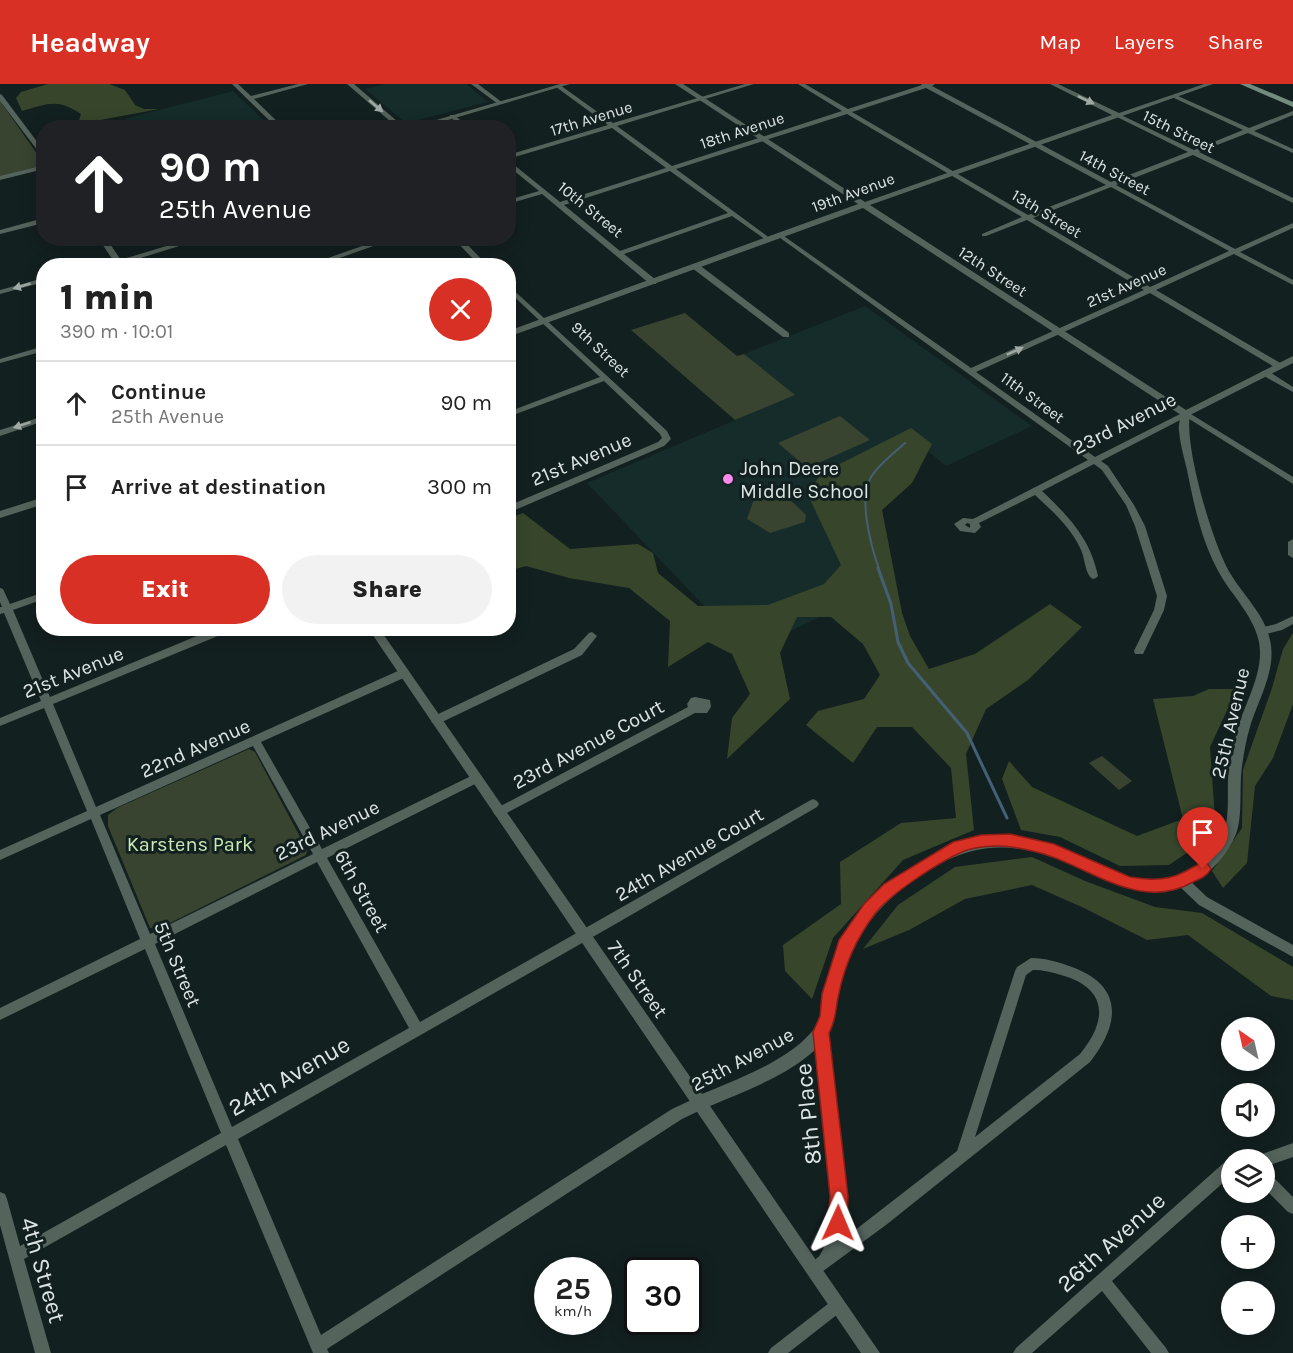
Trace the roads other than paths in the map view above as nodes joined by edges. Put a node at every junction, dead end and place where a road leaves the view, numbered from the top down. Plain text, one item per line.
1 (236, 84) edge
2 (305, 84) edge
3 (350, 84) edge
4 (474, 84) edge
5 (567, 84) edge
6 (678, 84) edge
7 (751, 84) edge
8 (801, 84) edge
9 (1053, 84) edge
10 (1211, 84) edge
11 (1244, 84) edge
12 (1257, 84) edge
13 (928, 85) edge
14 (558, 86) junction
15 (0, 96) edge
16 (1176, 97) junction
17 (250, 98) junction
18 (701, 99) junction
19 (500, 103) junction
20 (1293, 103) edge
21 (849, 112) junction
22 (1293, 113) edge
23 (452, 116) junction
24 (1119, 116) junction
25 (273, 120) edge
26 (393, 120) edge
27 (439, 120) edge
28 (457, 120) edge
29 (612, 126) junction
30 (1248, 130) junction
31 (762, 139) junction
32 (1035, 144) junction
33 (36, 147) edge
34 (1293, 151) edge
35 (1193, 153) junction
36 (516, 155) edge
37 (516, 168) edge
38 (671, 168) junction
39 (36, 169) edge
40 (951, 173) junction
41 (0, 178) edge
42 (1111, 185) junction
43 (544, 191) junction
44 (516, 200) edge
45 (1293, 201) edge
46 (561, 204) junction
47 (863, 205) junction
48 (733, 213) junction
49 (1027, 218) junction
50 (36, 222) edge
51 (1293, 225) edge
52 (0, 232) edge
53 (779, 235) junction
54 (984, 236) dead end
55 (768, 239) junction
56 (175, 246) edge
57 (369, 246) edge
58 (464, 246) edge
59 (1234, 252) junction
60 (620, 253) junction
61 (134, 258) edge
62 (332, 258) edge
63 (477, 258) edge
64 (695, 266) junction
65 (36, 282) edge
66 (653, 282) junction
67 (1293, 283) edge
68 (1150, 291) junction
69 (0, 292) edge
70 (516, 295) edge
71 (544, 321) junction
72 (516, 331) edge
73 (1059, 332) junction
74 (786, 335) dead end
75 (36, 350) edge
76 (1293, 359) edge
77 (0, 361) edge
78 (1279, 366) junction
79 (971, 371) junction
80 (1265, 373) junction
81 (606, 378) junction
82 (1293, 390) edge
83 (516, 412) edge
84 (1186, 414) junction
85 (36, 421) edge
86 (0, 432) edge
87 (667, 439) joint
88 (1096, 460) junction
89 (1293, 481) edge
90 (1036, 491) junction
91 (36, 503) edge
92 (516, 507) edge
93 (0, 515) edge
94 (974, 522) dead end
95 (1293, 542) edge
96 (1293, 555) edge
97 (1093, 576) dead end
98 (0, 591) edge
99 (36, 598) edge
100 (4, 610) edge
101 (1293, 620) edge
102 (1262, 631) junction
103 (208, 636) edge
104 (379, 636) edge
105 (592, 636) dead end
106 (1139, 651) dead end
107 (404, 673) junction
108 (47, 702) junction
109 (694, 709) dead end
110 (436, 720) junction
111 (0, 722) edge
112 (255, 740) junction
113 (477, 778) junction
114 (813, 804) dead end
115 (499, 812) junction
116 (92, 814) junction
117 (0, 855) edge
118 (320, 855) junction
119 (1182, 881) junction
120 (585, 936) junction
121 (147, 941) junction
122 (1293, 951) edge
123 (0, 1014) edge
124 (417, 1030) junction
125 (821, 1032) junction
126 (700, 1103) junction
127 (230, 1136) junction
128 (1293, 1150) edge
129 (963, 1153) junction
130 (1275, 1156) edge
131 (1221, 1175) edge
132 (1275, 1189) edge
133 (0, 1199) edge
134 (1293, 1207) edge
135 (16, 1256) junction
136 (819, 1265) junction
137 (1102, 1280) junction
138 (838, 1305) junction
139 (320, 1350) edge
140 (44, 1353) edge
141 (776, 1353) edge
142 (871, 1353) edge
143 (1021, 1353) edge
144 (1161, 1353) edge

1 - 17 street
2 - 17 street
3 -> 26 street
4 - 19 street
5 - 14 street
6 - 18 street, 12th Street
7 - 18 street, 17th Avenue
8 - 21 street, 13th Street
9 -> 24 street, 15th Street
10 - 16 street, 19th Avenue
11 - 20 main road
12 - 20 main road
13 - 21 street, 18th Avenue
13 - 32 street, 14th Street
14 - 19 street
14 - 29 street
15 - 33 street
16 - 24 street, 19th Avenue
16 - 30 street
17 - 25 street
18 - 29 street, 17th Avenue
18 - 31 street, 12th Street
19 - 23 street
21 - 31 street, 18th Avenue
21 - 40 street, 13th Street
22 - 30 street
23 - 27 street
23 - 28 street
24 - 32 street, 19th Avenue
24 - 35 street, 15th Street
29 - 36 street, 17th Avenue
29 - 38 street
30 - 34 street
30 - 35 street
31 - 38 street, 18th Avenue
31 - 47 street, 12th Street
32 - 40 street, 19th Avenue
32 - 42 street, 14th Street
35 - 42 street
35 - 45 street, 15th Street
37 - 43 street, 10th Street
38 - 46 street, 18th Avenue
38 - 48 street
39 - 41 street
40 - 47 street, 19th Avenue
40 - 49 street, 13th Street
42 - 49 street
42 - 59 street, 14th Street
43 - 44 street
43 - 46 street, 10th Street
46 - 60 street, 10th Street
47 - 53 street, 19th Avenue
47 - 73 street, 12th Street
48 - 55 street
48 - 60 street
49 - 54 street
49 - 68 street, 13th Street
50 - 52 street
51 - 59 street, 21st Avenue
53 - 55 street, 19th Avenue
53 - 79 street, 11th Street
55 - 64 street, 19th Avenue
56 - 61 street
57 - 62 street
58 - 63 street
59 - 67 street, 14th Street
59 - 68 street, 21st Avenue
60 - 66 street, 10th Street
64 - 66 street, 19th Avenue
64 - 74 street
65 -> 69 street
66 - 71 street, 19th Avenue
68 - 73 street, 21st Avenue
68 - 78 street, 13th Street
70 - 71 street, 9th Street
71 - 72 street, 19th Avenue
71 - 81 street, 9th Street
79 -> 73 street, 21st Avenue
73 - 84 street, 12th Street
75 - 77 street
76 - 78 street, 23rd Avenue
78 - 80 street, 23rd Avenue
79 - 88 street, 11th Street
80 - 82 street
80 - 84 street, 23rd Avenue
81 - 83 street
81 - 87 street, 9th Street
84 - 88 street, 23rd Avenue
84 - 89 street, 12th Street
84 - 102 street
85 -> 86 street
87 - 92 street, 21st Avenue
88 - 90 street, 23rd Avenue
88 - 106 street, 11th Street
90 - 94 street, 23rd Avenue
90 - 97 street
91 - 93 street
95 - 96 street
98 - 100 street, 5th Street
99 - 100 street
100 - 108 street, 5th Street
101 - 102 street
102 - 119 street, 25th Avenue
103 - 108 street, 21st Avenue
104 - 107 street, 7th Street
105 - 110 street
107 - 110 street, 7th Street
107 - 112 street, 22nd Avenue
108 - 111 street, 21st Avenue
108 - 116 street, 5th Street
109 - 115 street, 23rd Avenue Court
110 - 113 street, 7th Street
112 - 116 street, 22nd Avenue
112 - 118 street, 6th Street
113 - 115 street, 7th Street
113 - 118 street, 23rd Avenue
114 - 120 street, 24th Avenue Court
115 - 120 street, 7th Street
116 - 117 street, 22nd Avenue
116 - 121 street, 5th Street
118 - 121 street, 23rd Avenue
118 - 124 street, 6th Street
119 - 122 street
119 - 125 street, 25th Avenue
120 - 124 street, 24th Avenue
120 - 126 street, 7th Street
121 - 123 street, 23rd Avenue
121 - 127 street, 5th Street
124 - 127 street, 24th Avenue
125 - 126 street, 25th Avenue
125 - 136 street, 8th Place
126 - 136 street, 7th Street
126 - 139 street, 25th Avenue
127 - 135 street, 24th Avenue
127 - 139 street, 5th Street
128 - 130 street
129 - 129 street
129 - 136 street
131 - 137 street, 26th Avenue
132 - 134 street
133 - 135 street, 4th Street
135 - 140 street, 4th Street
136 - 138 street, 7th Street
137 - 143 street, 26th Avenue
137 - 144 street
138 - 141 street
138 - 142 street, 7th Street

